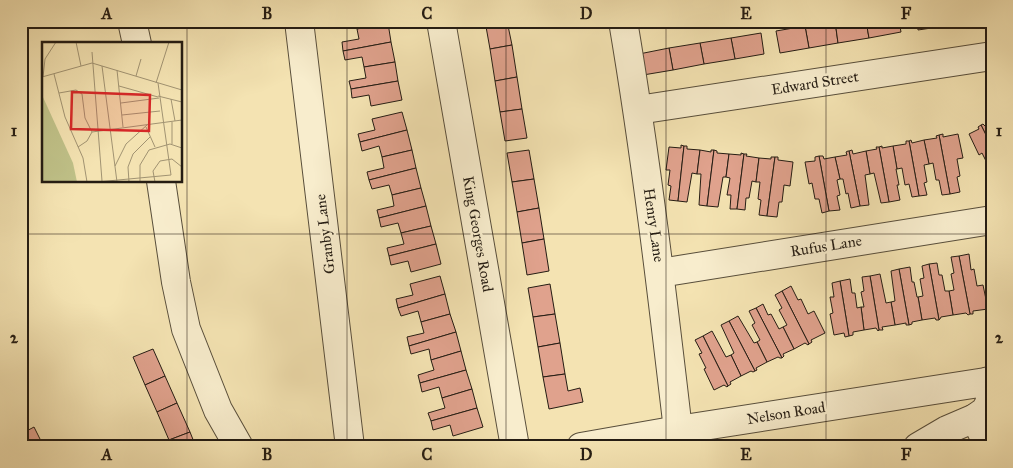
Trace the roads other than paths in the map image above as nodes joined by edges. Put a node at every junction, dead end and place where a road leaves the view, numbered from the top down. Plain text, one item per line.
1 (132, 21) edge
2 (300, 21) edge
3 (441, 21) edge
4 (623, 21) edge
5 (137, 42) edge
6 (992, 56) edge
7 (638, 110) junction
8 (161, 182) edge
9 (992, 220) edge
10 (660, 273) junction
11 (990, 381) edge
12 (975, 418) junction
13 (678, 430) junction
14 (239, 447) edge
15 (350, 447) edge
16 (515, 447) edge
17 (581, 447) edge
18 (918, 447) edge
19 (989, 447) edge

1 - 5 street
2 - 15 street, Granby Lane
3 - 16 street, King Georges Road
4 - 7 street, Henry Lane
6 - 7 street, Edward Street
7 - 10 street, Henry Lane
8 - 14 street
9 - 10 street, Rufus Lane
10 - 13 street, Henry Lane
11 - 12 street
11 - 13 street, Nelson Road
12 - 18 street
12 - 19 street
13 - 17 street, Nelson Road

